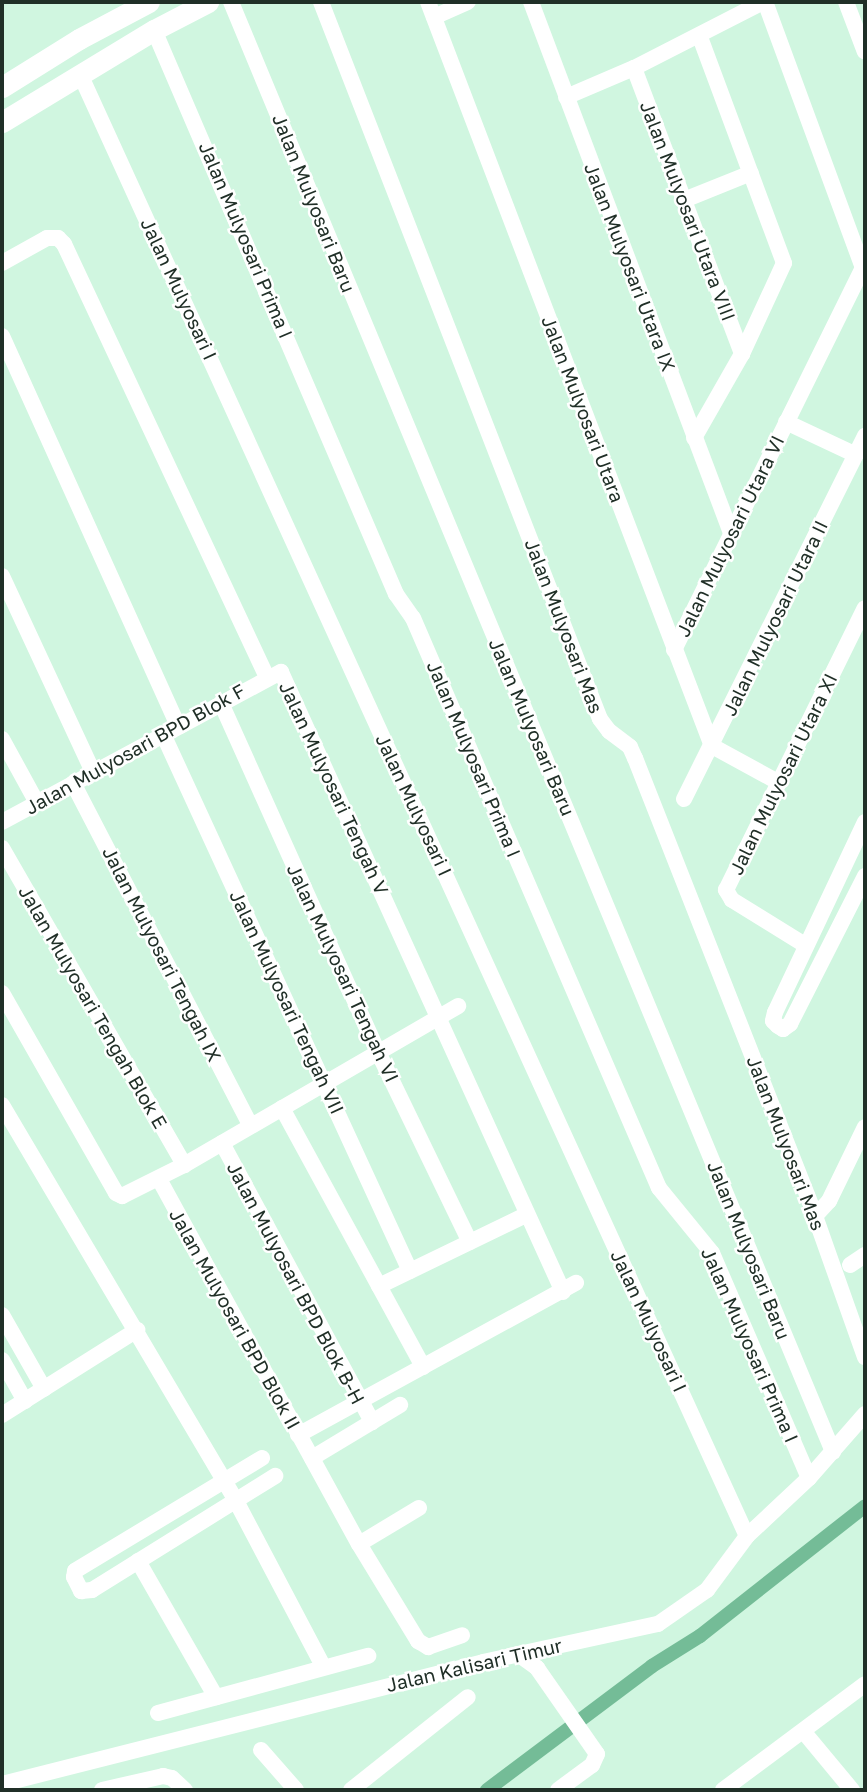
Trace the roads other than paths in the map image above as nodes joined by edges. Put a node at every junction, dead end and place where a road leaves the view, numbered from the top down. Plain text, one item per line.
1 (149, 2) edge
2 (208, 2) edge
3 (230, 2) edge
4 (321, 2) edge
5 (468, 2) edge
6 (531, 2) edge
7 (764, 2) edge
8 (846, 2) edge
9 (431, 9) edge
10 (154, 30) junction
11 (699, 35) junction
12 (865, 52) edge
13 (42, 62) junction
14 (634, 68) junction
15 (22, 74) junction
16 (80, 75) junction
17 (2, 87) edge
18 (59, 88) junction
19 (566, 97) junction
20 (38, 100) junction
21 (2, 122) edge
22 (751, 173) junction
23 (684, 200) junction
24 (2, 263) edge
25 (2, 336) edge
26 (742, 354) junction
27 (786, 422) junction
28 (865, 436) edge
29 (694, 438) junction
30 (856, 455) junction
31 (731, 533) junction
32 (2, 576) edge
33 (865, 608) edge
34 (674, 650) junction
35 (267, 677) junction
36 (221, 703) junction
37 (178, 726) junction
38 (163, 734) junction
39 (2, 739) edge
40 (712, 746) junction
41 (93, 772) junction
42 (778, 782) junction
43 (73, 783) junction
44 (684, 800) dead end
45 (37, 803) junction
46 (2, 822) edge
47 (865, 822) edge
48 (2, 848) edge
49 (865, 876) edge
50 (805, 945) junction
51 (2, 993) edge
52 (458, 1006) dead end
53 (440, 1017) junction
54 (379, 1052) junction
55 (325, 1083) junction
56 (2, 1105) edge
57 (282, 1108) junction
58 (251, 1126) junction
59 (865, 1127) edge
60 (222, 1143) junction
61 (184, 1165) junction
62 (159, 1179) junction
63 (526, 1215) junction
64 (815, 1216) junction
65 (470, 1242) junction
66 (865, 1255) edge
67 (850, 1265) dead end
68 (410, 1271) junction
69 (379, 1286) junction
70 (2, 1315) edge
71 (137, 1330) junction
72 (865, 1357) edge
73 (2, 1360) edge
74 (424, 1367) junction
75 (44, 1389) junction
76 (25, 1401) junction
77 (360, 1402) junction
78 (400, 1405) dead end
79 (865, 1414) edge
80 (2, 1415) edge
81 (372, 1422) junction
82 (298, 1435) junction
83 (833, 1452) junction
84 (262, 1458) dead end
85 (312, 1458) junction
86 (275, 1476) dead end
87 (809, 1478) junction
88 (222, 1479) junction
89 (235, 1499) junction
90 (419, 1508) dead end
91 (747, 1536) junction
92 (359, 1544) junction
93 (138, 1561) junction
94 (461, 1636) dead end
95 (518, 1654) junction
96 (368, 1656) dead end
97 (323, 1667) junction
98 (865, 1684) edge
99 (216, 1697) junction
100 (468, 1697) dead end
101 (158, 1713) dead end
102 (803, 1731) junction
103 (261, 1750) dead end
104 (2, 1784) edge
105 (102, 1790) edge
106 (185, 1790) edge
107 (296, 1790) edge
108 (351, 1790) edge
109 (558, 1790) edge
110 (723, 1790) edge
111 (852, 1790) edge

1 - 13 main road
2 - 10 main road
3 - 83 street, Jalan Mulyosari Baru
4 - 64 street, Jalan Mulyosari Mas
5 - 9 street
6 - 19 street, Jalan Mulyosari Utara IX
7 - 11 street
7 - 27 street, Jalan Mulyosari Utara VI
8 - 12 street
9 - 34 street, Jalan Mulyosari Utara
10 - 16 main road
10 - 87 street, Jalan Mulyosari Prima I
11 - 14 street
11 - 22 street
13 - 15 main road
13 - 18 main road
14 - 19 street
14 - 23 street, Jalan Mulyosari Utara VIII
15 - 17 main road
15 - 20 main road
16 - 18 main road
16 - 91 street, Jalan Mulyosari I
18 - 20 main road
19 - 29 street, Jalan Mulyosari Utara IX
20 - 21 main road
22 - 23 street
22 - 26 street
23 - 26 street, Jalan Mulyosari Utara VIII
24 - 35 street, Jalan Mulyosari Tengah V
25 - 37 street
26 - 29 street
27 - 30 street, Jalan Mulyosari Utara VI
27 - 31 street, Jalan Mulyosari Utara VI
28 - 30 street, Jalan Mulyosari Utara II
29 - 31 street, Jalan Mulyosari Utara IX
30 - 40 street, Jalan Mulyosari Utara II
31 - 34 street, Jalan Mulyosari Utara VI
32 - 41 street
33 - 42 street, Jalan Mulyosari Utara XI
34 - 40 street, Jalan Mulyosari Utara
35 - 36 street, Jalan Mulyosari BPD Blok F
35 - 53 street, Jalan Mulyosari Tengah V
36 - 37 street, Jalan Mulyosari BPD Blok F
36 - 54 street, Jalan Mulyosari Tengah VI
37 - 38 street, Jalan Mulyosari BPD Blok F
38 - 41 street, Jalan Mulyosari BPD Blok F
38 - 55 street, Jalan Mulyosari Tengah VII
39 - 45 street
40 - 42 street
40 - 44 street, Jalan Mulyosari Utara II
41 - 43 street, Jalan Mulyosari BPD Blok F
42 - 50 street, Jalan Mulyosari Utara XI
43 - 45 street, Jalan Mulyosari BPD Blok F
43 - 58 street, Jalan Mulyosari Tengah IX
45 - 46 street, Jalan Mulyosari BPD Blok F
47 - 50 street
48 - 61 street, Jalan Mulyosari Tengah Blok E
49 - 50 street
51 - 62 street
52 - 53 street
53 - 54 street
53 - 63 street, Jalan Mulyosari Tengah V
54 - 55 street
54 - 65 street, Jalan Mulyosari Tengah VI
55 - 57 street
55 - 68 street, Jalan Mulyosari Tengah VII
56 - 71 street
57 - 58 street
57 - 69 street
58 - 60 street
59 - 64 street
60 - 61 street
60 - 77 street, Jalan Mulyosari BPD Blok B-H
61 - 62 street
62 - 82 street, Jalan Mulyosari BPD Blok II
63 - 65 street
63 - 74 street, Jalan Mulyosari Tengah V
64 - 72 street, Jalan Mulyosari Mas
65 - 68 street
66 - 67 street
68 - 69 street
69 - 74 street
70 - 75 street
71 - 75 street
71 - 88 street
73 - 76 street
74 - 77 street
75 - 76 street
76 - 80 street
77 - 81 street, Jalan Mulyosari BPD Blok B-H
77 - 82 street
78 - 81 street
79 - 83 street, Jalan Kalisari Timur
81 - 85 street
82 - 85 street, Jalan Mulyosari BPD Blok II
83 - 87 street, Jalan Kalisari Timur
84 - 88 street
85 - 92 street, Jalan Mulyosari BPD Blok II
86 - 89 street
87 - 91 street, Jalan Kalisari Timur
88 - 89 street
88 - 93 street
89 - 93 street
89 - 97 street
90 - 92 street
91 - 95 street, Jalan Kalisari Timur
92 - 94 street, Jalan Mulyosari BPD Blok II
93 - 99 street
95 - 104 street, Jalan Kalisari Timur
95 - 109 street
96 - 97 street
97 - 99 street
98 - 102 street
99 - 101 street
100 - 108 street
102 - 110 street
102 - 111 street
103 - 107 street
105 - 106 street

